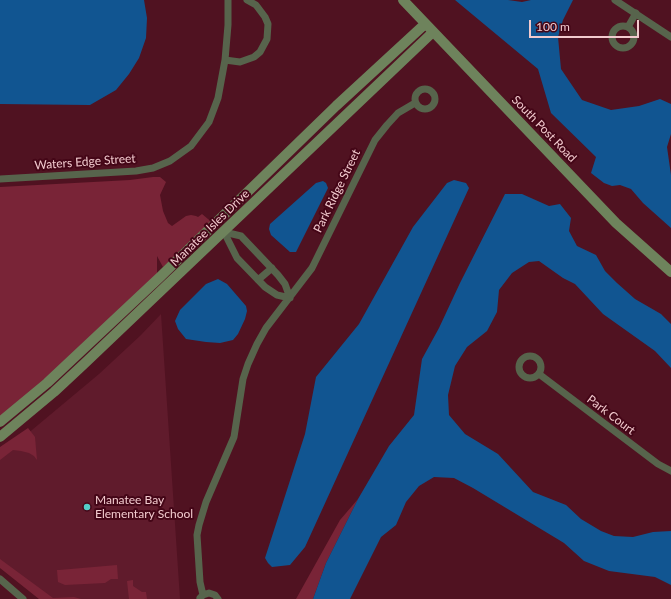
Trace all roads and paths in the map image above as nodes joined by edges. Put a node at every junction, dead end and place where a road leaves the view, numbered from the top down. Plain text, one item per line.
1 (228, 0) edge
2 (247, 0) edge
3 (403, 0) edge
4 (615, 0) edge
5 (636, 13) junction
6 (425, 24) junction
7 (628, 27) dead end
8 (433, 32) junction
9 (671, 36) edge
10 (225, 60) junction
11 (415, 103) dead end
12 (0, 179) edge
13 (214, 224) junction
14 (224, 232) junction
15 (272, 268) junction
16 (671, 272) edge
17 (258, 280) junction
18 (290, 298) junction
19 (83, 349) junction
20 (91, 358) junction
21 (539, 374) dead end
22 (0, 422) edge
23 (0, 437) edge
24 (671, 471) edge
25 (0, 580) edge
26 (201, 597) edge
27 (23, 599) edge
28 (218, 599) edge

1 - 10 street, Waters Edge Street
2 - 10 street
3 - 6 street, South Post Road
4 - 5 street
5 - 7 street
5 - 9 street
6 - 8 street, South Post Road
6 - 13 street, Manatee Isles Drive
8 - 14 street, Manatee Isles Drive
8 - 16 street, South Post Road
10 - 12 street, Waters Edge Street
11 - 18 street, Park Ridge Street
13 - 14 street
13 - 19 street, Manatee Isles Drive
14 - 15 street
14 - 17 street
14 - 20 street, Manatee Isles Drive
15 - 17 street
15 - 18 street
17 - 18 street
18 - 26 street, Park Ridge Street
19 - 20 street
19 - 22 street, Manatee Isles Drive
20 - 23 street, Manatee Isles Drive
21 - 24 street, Park Court
25 - 27 street
26 - 28 street, Park Ridge Street

